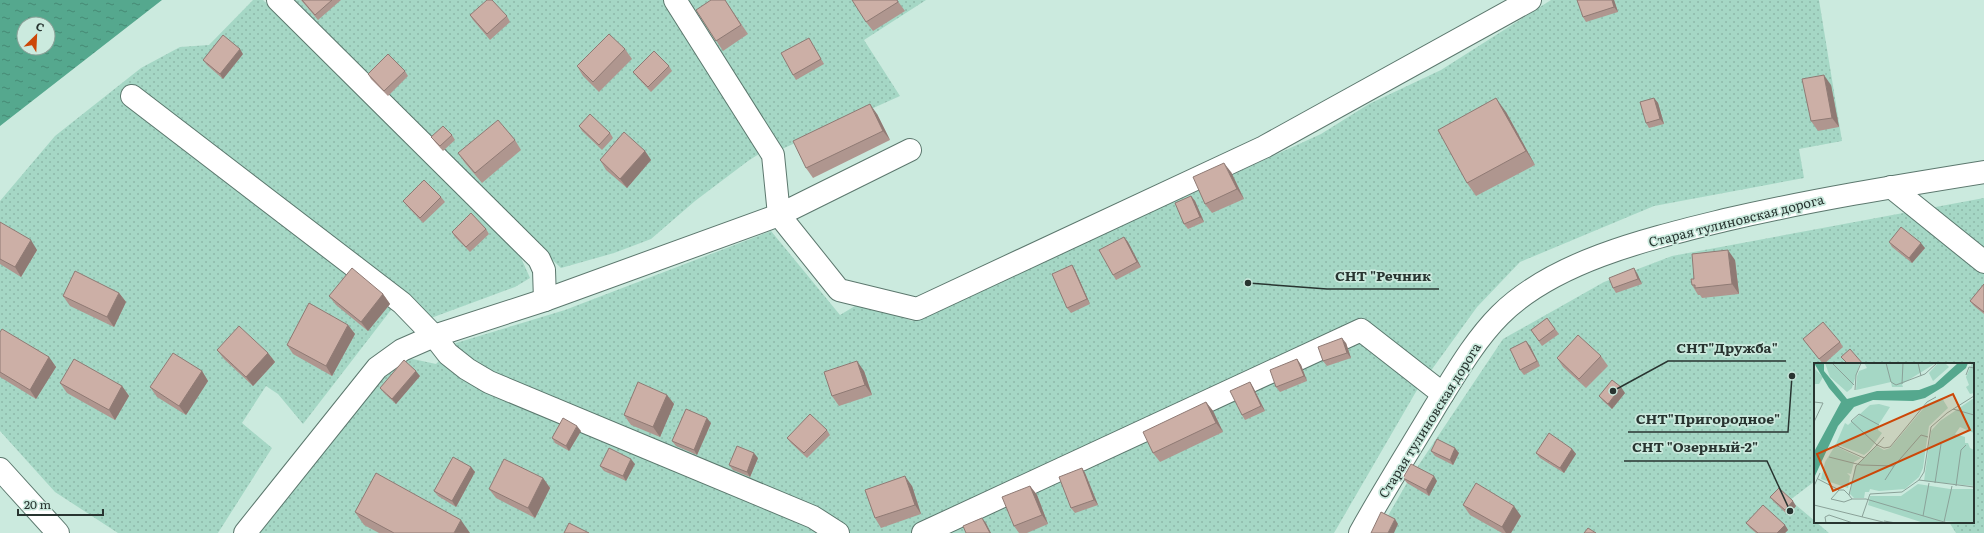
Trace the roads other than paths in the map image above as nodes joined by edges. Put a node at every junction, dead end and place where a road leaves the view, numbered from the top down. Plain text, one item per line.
1 (278, 0) edge
2 (675, 0) edge
3 (1530, 0) edge
4 (132, 96) dead end
5 (910, 150) dead end
6 (1984, 172) edge
7 (1891, 186) junction
8 (780, 214) junction
9 (1984, 262) edge
10 (545, 300) junction
11 (434, 336) junction
12 (1443, 394) junction
13 (0, 469) edge
14 (58, 533) edge
15 (245, 533) edge
16 (838, 533) edge
17 (923, 533) edge
18 (1360, 533) edge

1 - 10 street
2 - 8 street
3 - 8 street
4 - 11 street
5 - 8 street
6 - 7 street, Старая тулиновская дорога
7 - 9 street
7 - 12 street, Старая тулиновская дорога
8 - 10 street
10 - 11 street
11 - 15 street
11 - 16 street
12 - 17 street
12 - 18 street, Старая тулиновская дорога
13 - 14 street

